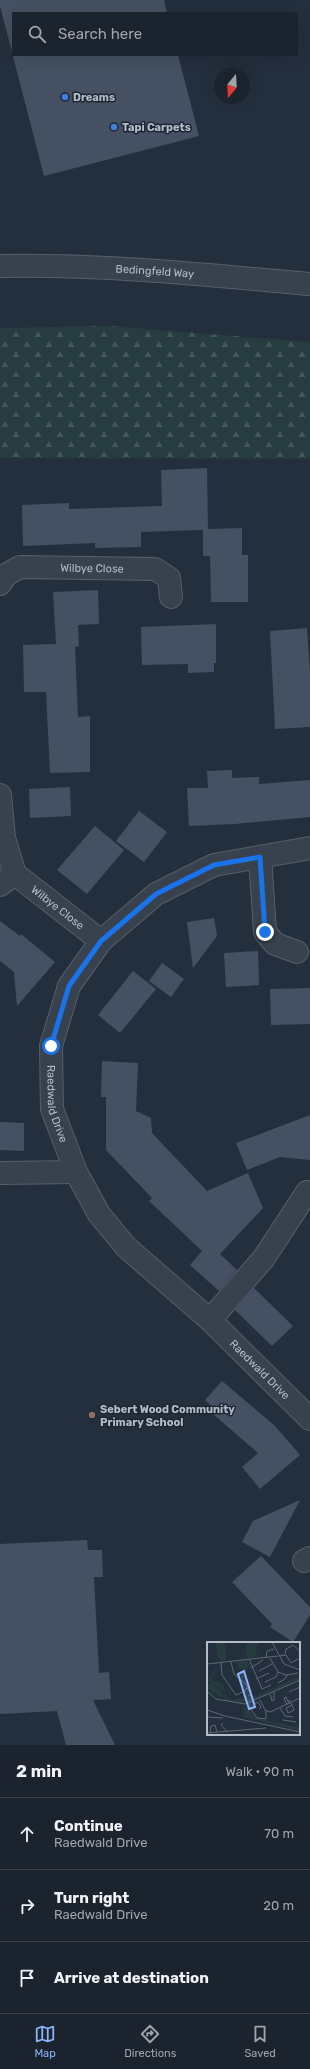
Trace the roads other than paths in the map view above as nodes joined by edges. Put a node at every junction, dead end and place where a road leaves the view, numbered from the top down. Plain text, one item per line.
1 (0, 266) edge
2 (310, 284) edge
3 (0, 584) edge
4 (171, 597) dead end
5 (0, 795) edge
6 (310, 848) edge
7 (260, 857) junction
8 (7, 879) edge
9 (101, 941) junction
10 (297, 952) dead end
11 (76, 1172) junction
12 (0, 1173) edge
13 (307, 1192) dead end
14 (210, 1320) junction
15 (310, 1420) edge

1 - 2 street, Bedingfeld Way
3 - 4 street, Wilbye Close
5 - 8 street, Wilbye Close
6 - 7 street, Raedwald Drive
7 - 9 street, Raedwald Drive
7 - 10 street
8 - 9 street, Wilbye Close
9 - 11 street, Raedwald Drive
11 - 12 street
11 - 14 street, Raedwald Drive
13 - 14 street
14 - 15 street, Raedwald Drive

